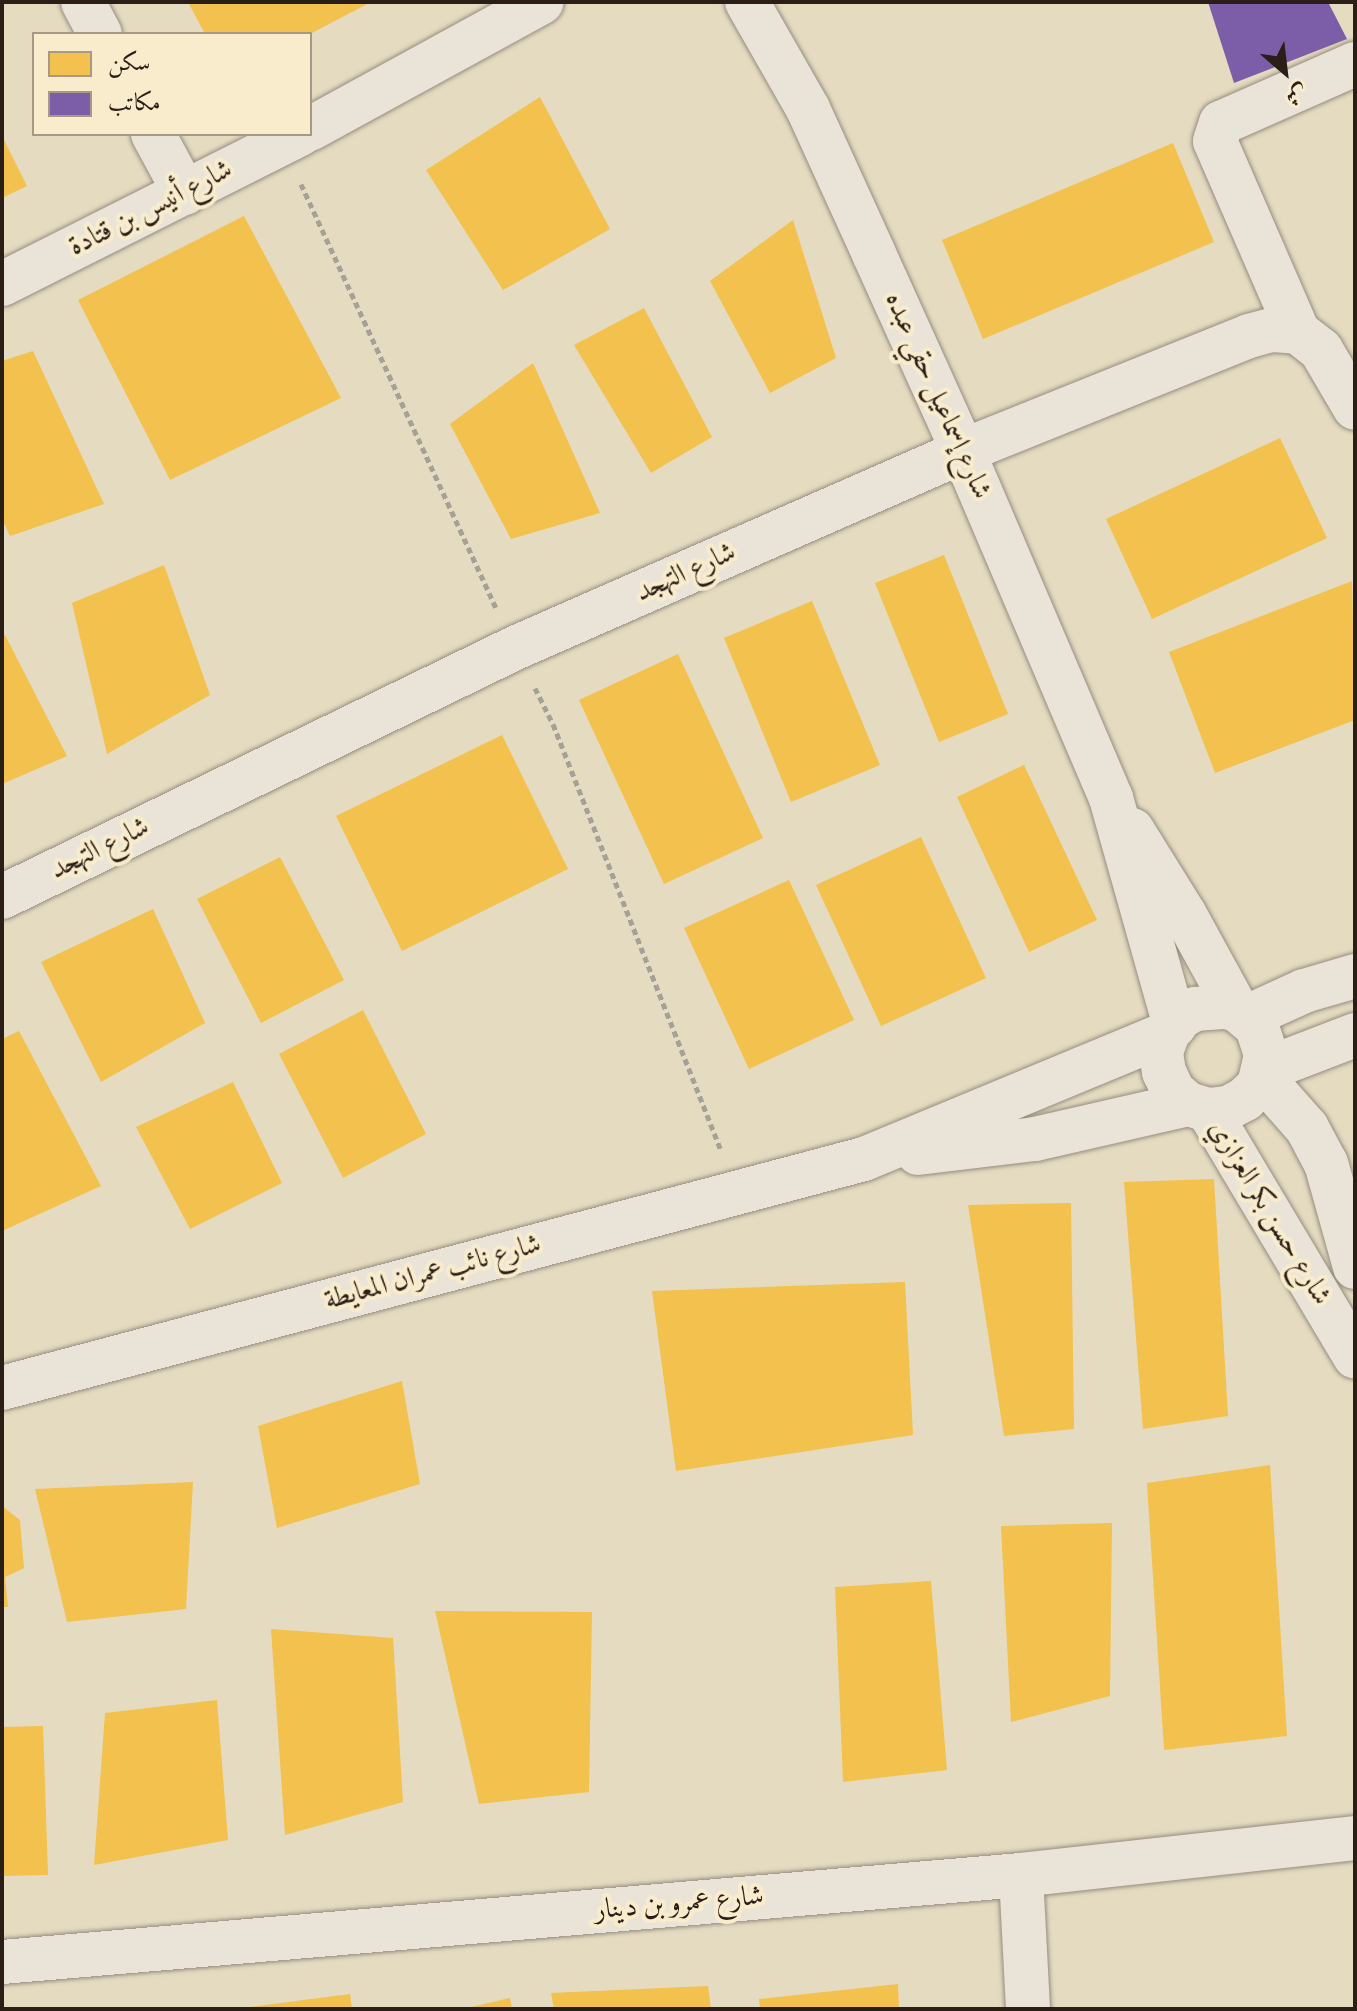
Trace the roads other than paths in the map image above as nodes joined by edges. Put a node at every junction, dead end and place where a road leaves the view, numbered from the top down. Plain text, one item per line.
1 (83, 2) edge
2 (542, 2) edge
3 (747, 2) edge
4 (99, 32) edge
5 (1355, 64) edge
6 (312, 128) edge
7 (154, 136) edge
8 (296, 136) edge
9 (185, 193) junction
10 (2, 284) edge
11 (1298, 332) junction
12 (1355, 408) edge
13 (963, 451) junction
14 (1111, 798) junction
15 (2, 897) edge
16 (1355, 976) edge
17 (1242, 1014) junction
18 (1171, 1029) junction
19 (1355, 1035) edge
20 (1263, 1073) junction
21 (1198, 1107) junction
22 (864, 1159) junction
23 (1355, 1267) edge
24 (1355, 1357) edge
25 (2, 1388) edge
26 (1355, 1838) edge
27 (1021, 1875) junction
28 (2, 1962) edge
29 (1028, 2009) edge

1 - 4 street
2 - 6 street
3 - 13 street, شارع إسماعيل حقي عبده
5 - 11 street
7 - 9 street
8 - 9 street, شارع أنيس بن قتادة
9 - 10 street, شارع أنيس بن قتادة
11 - 12 street
11 - 13 street, شارع التهجد
13 - 14 street, شارع إسماعيل حقي عبده
13 - 15 street, شارع التهجد
14 - 17 street, شارع إسماعيل حقي عبده
14 - 18 street, شارع إسماعيل حقي عبده
16 - 17 street
17 - 18 street
17 - 20 street
18 - 21 street
18 - 22 street, شارع نائب عمران المعايطة
19 - 20 street
20 - 21 street
20 - 23 street, شارع حسن بكر العزازي
21 - 22 street, شارع نائب عمران المعايطة
21 - 24 street, شارع حسن بكر العزازي
22 - 25 street, شارع نائب عمران المعايطة
26 - 27 street, شارع عمرو بن دينار
27 - 28 street, شارع عمرو بن دينار
27 - 29 street

